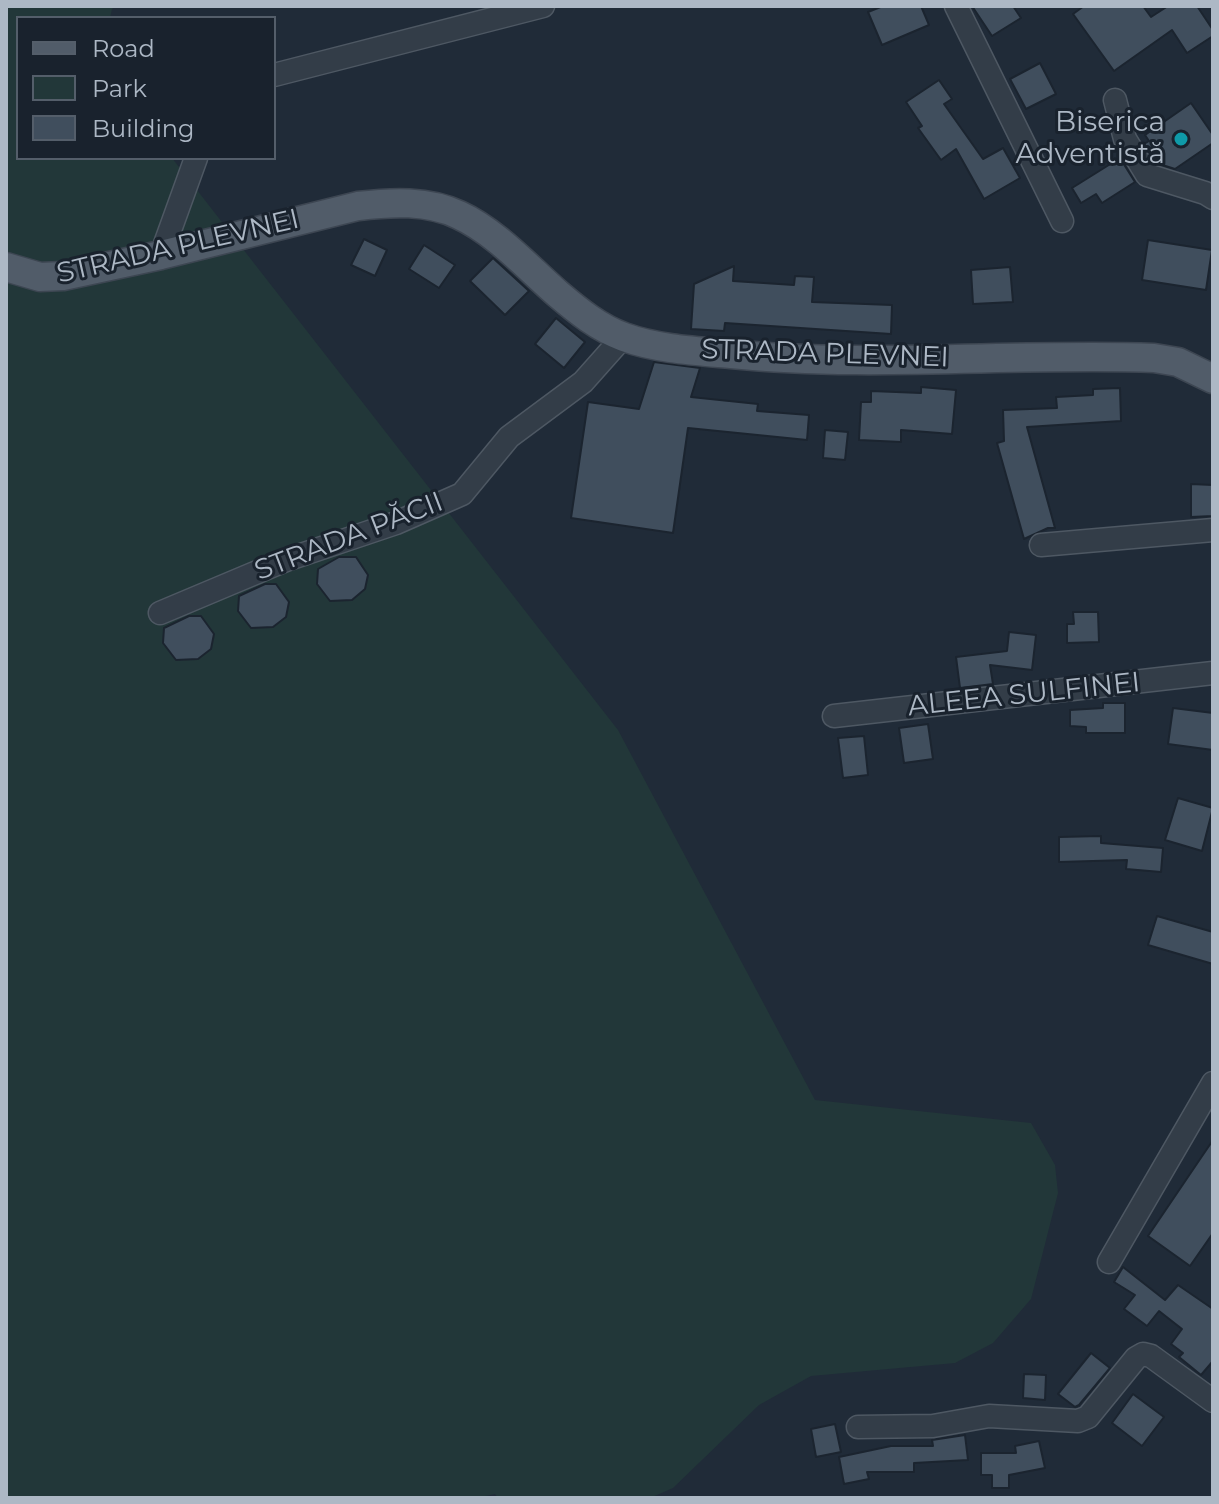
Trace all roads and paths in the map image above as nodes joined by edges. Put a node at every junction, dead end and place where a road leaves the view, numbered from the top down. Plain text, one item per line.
1 (543, 6) edge
2 (956, 6) edge
3 (276, 74) edge
4 (1115, 100) dead end
5 (195, 160) edge
6 (1213, 198) edge
7 (1062, 221) dead end
8 (161, 255) junction
9 (6, 267) edge
10 (623, 337) junction
11 (1213, 379) edge
12 (1213, 530) edge
13 (1041, 545) dead end
14 (160, 613) dead end
15 (1213, 673) edge
16 (834, 716) dead end
17 (1213, 1083) edge
18 (1109, 1262) dead end
19 (1213, 1401) edge
20 (858, 1427) dead end

1 - 3 street
2 - 7 street
4 - 6 street
5 - 8 street
8 - 9 main road, STRADA PLEVNEI
8 - 10 main road, STRADA PLEVNEI
10 - 11 main road, STRADA PLEVNEI
10 - 14 street, STRADA PĂCII
12 - 13 street
15 - 16 street, ALEEA SULFINEI
17 - 18 street
19 - 20 street

